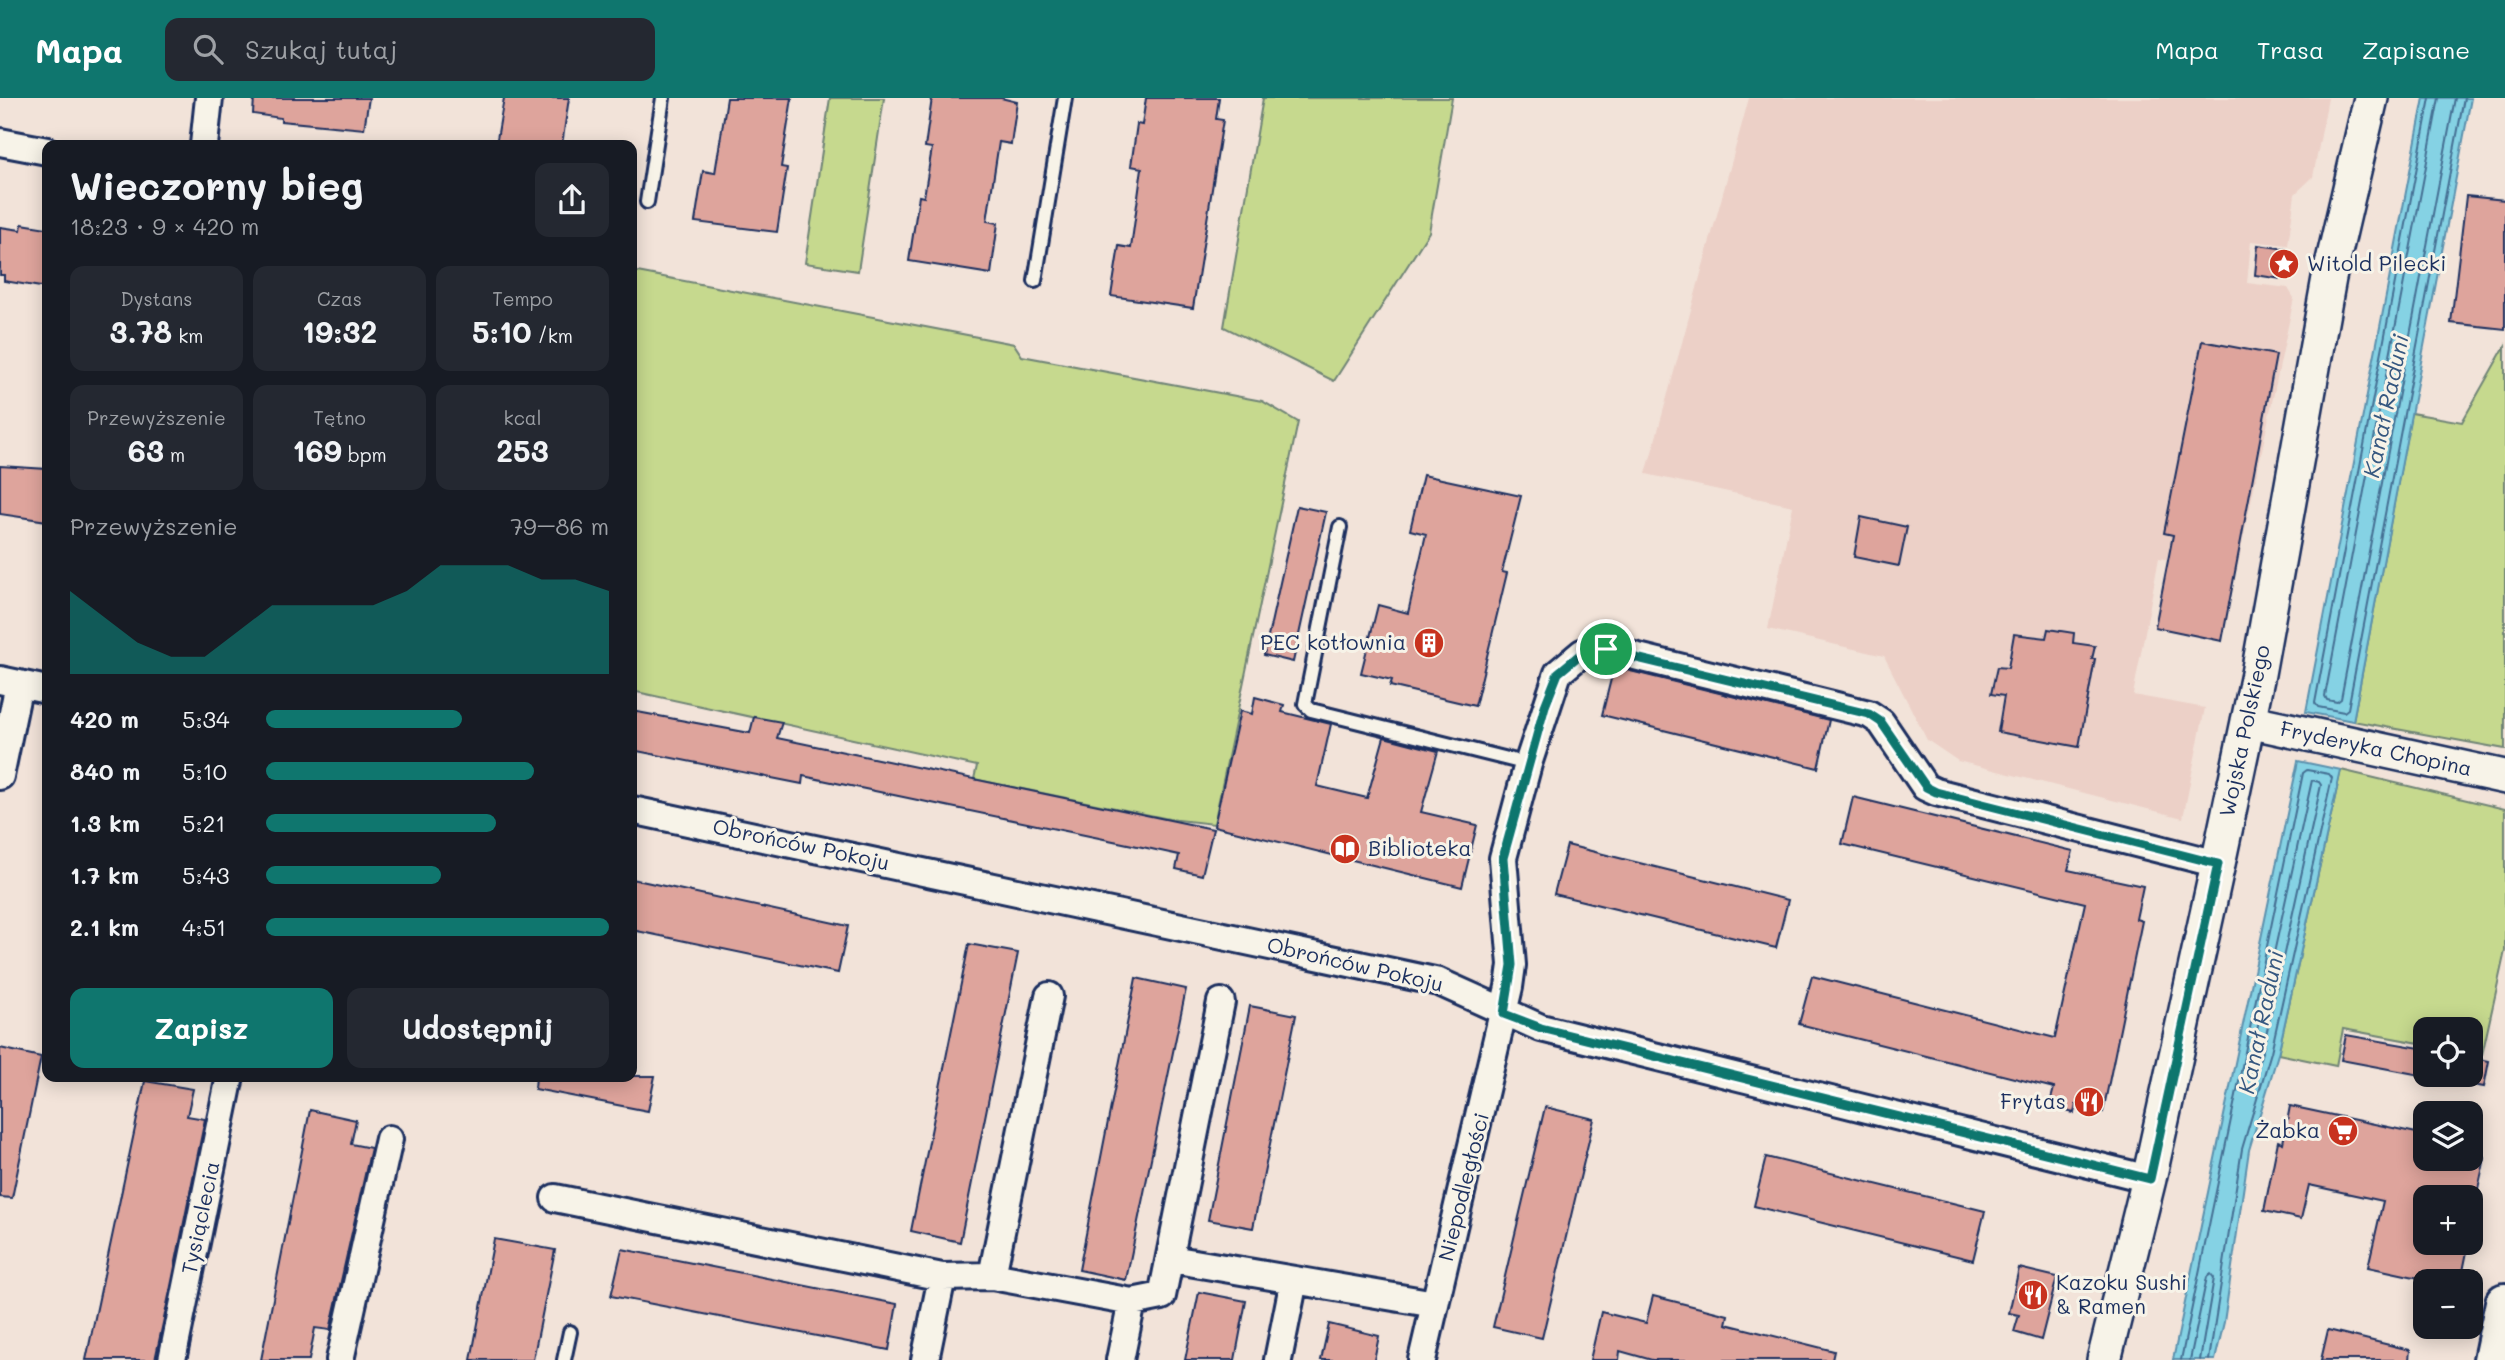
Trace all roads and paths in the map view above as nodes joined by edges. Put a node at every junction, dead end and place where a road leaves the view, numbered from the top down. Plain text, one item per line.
1 (209, 98) edge
2 (663, 98) edge
3 (1065, 98) edge
4 (2371, 98) edge
5 (205, 140) edge
6 (0, 142) edge
7 (42, 150) edge
8 (647, 202) dead end
9 (1035, 281) dead end
10 (1340, 527) dead end
11 (9, 682) edge
12 (42, 689) edge
13 (2248, 721) junction
14 (1528, 764) junction
15 (0, 776) edge
16 (2505, 777) edge
17 (637, 811) edge
18 (2218, 864) junction
19 (1049, 996) dead end
20 (1221, 1002) dead end
21 (1504, 1014) junction
22 (229, 1082) edge
23 (389, 1139) dead end
24 (2150, 1179) junction
25 (555, 1198) dead end
26 (1171, 1259) junction
27 (992, 1276) junction
28 (942, 1277) junction
29 (1294, 1280) junction
30 (1132, 1302) junction
31 (2505, 1303) edge
32 (1436, 1304) junction
33 (570, 1332) dead end
34 (172, 1360) edge
35 (340, 1360) edge
36 (564, 1360) edge
37 (925, 1360) edge
38 (1120, 1360) edge
39 (1278, 1360) edge
40 (1422, 1360) edge
41 (2104, 1360) edge
42 (2493, 1360) edge

1 - 5 street
2 - 8 lane
3 - 9 lane
4 - 13 street, Wojska Polskiego
6 - 7 street
10 - 14 lane
11 - 12 street
11 - 15 street
13 - 16 street, Fryderyka Chopina
13 - 18 street, Wojska Polskiego
14 - 18 street, Niepodległości
14 - 21 street, Niepodległości
17 - 21 street, Obrońców Pokoju
18 - 24 street, Wojska Polskiego
19 - 27 street
20 - 26 street
21 - 24 street, Obrońców Pokoju
21 - 32 street, Niepodległości
22 - 34 street, Tysiąclecia
23 - 35 street
24 - 41 street, Wojska Polskiego
25 - 28 street
26 - 29 street
26 - 30 street
27 - 28 street
27 - 30 street
28 - 37 street
29 - 32 street
29 - 39 street
30 - 38 street
31 - 42 main road
32 - 40 street, Niepodległości
33 - 36 lane

